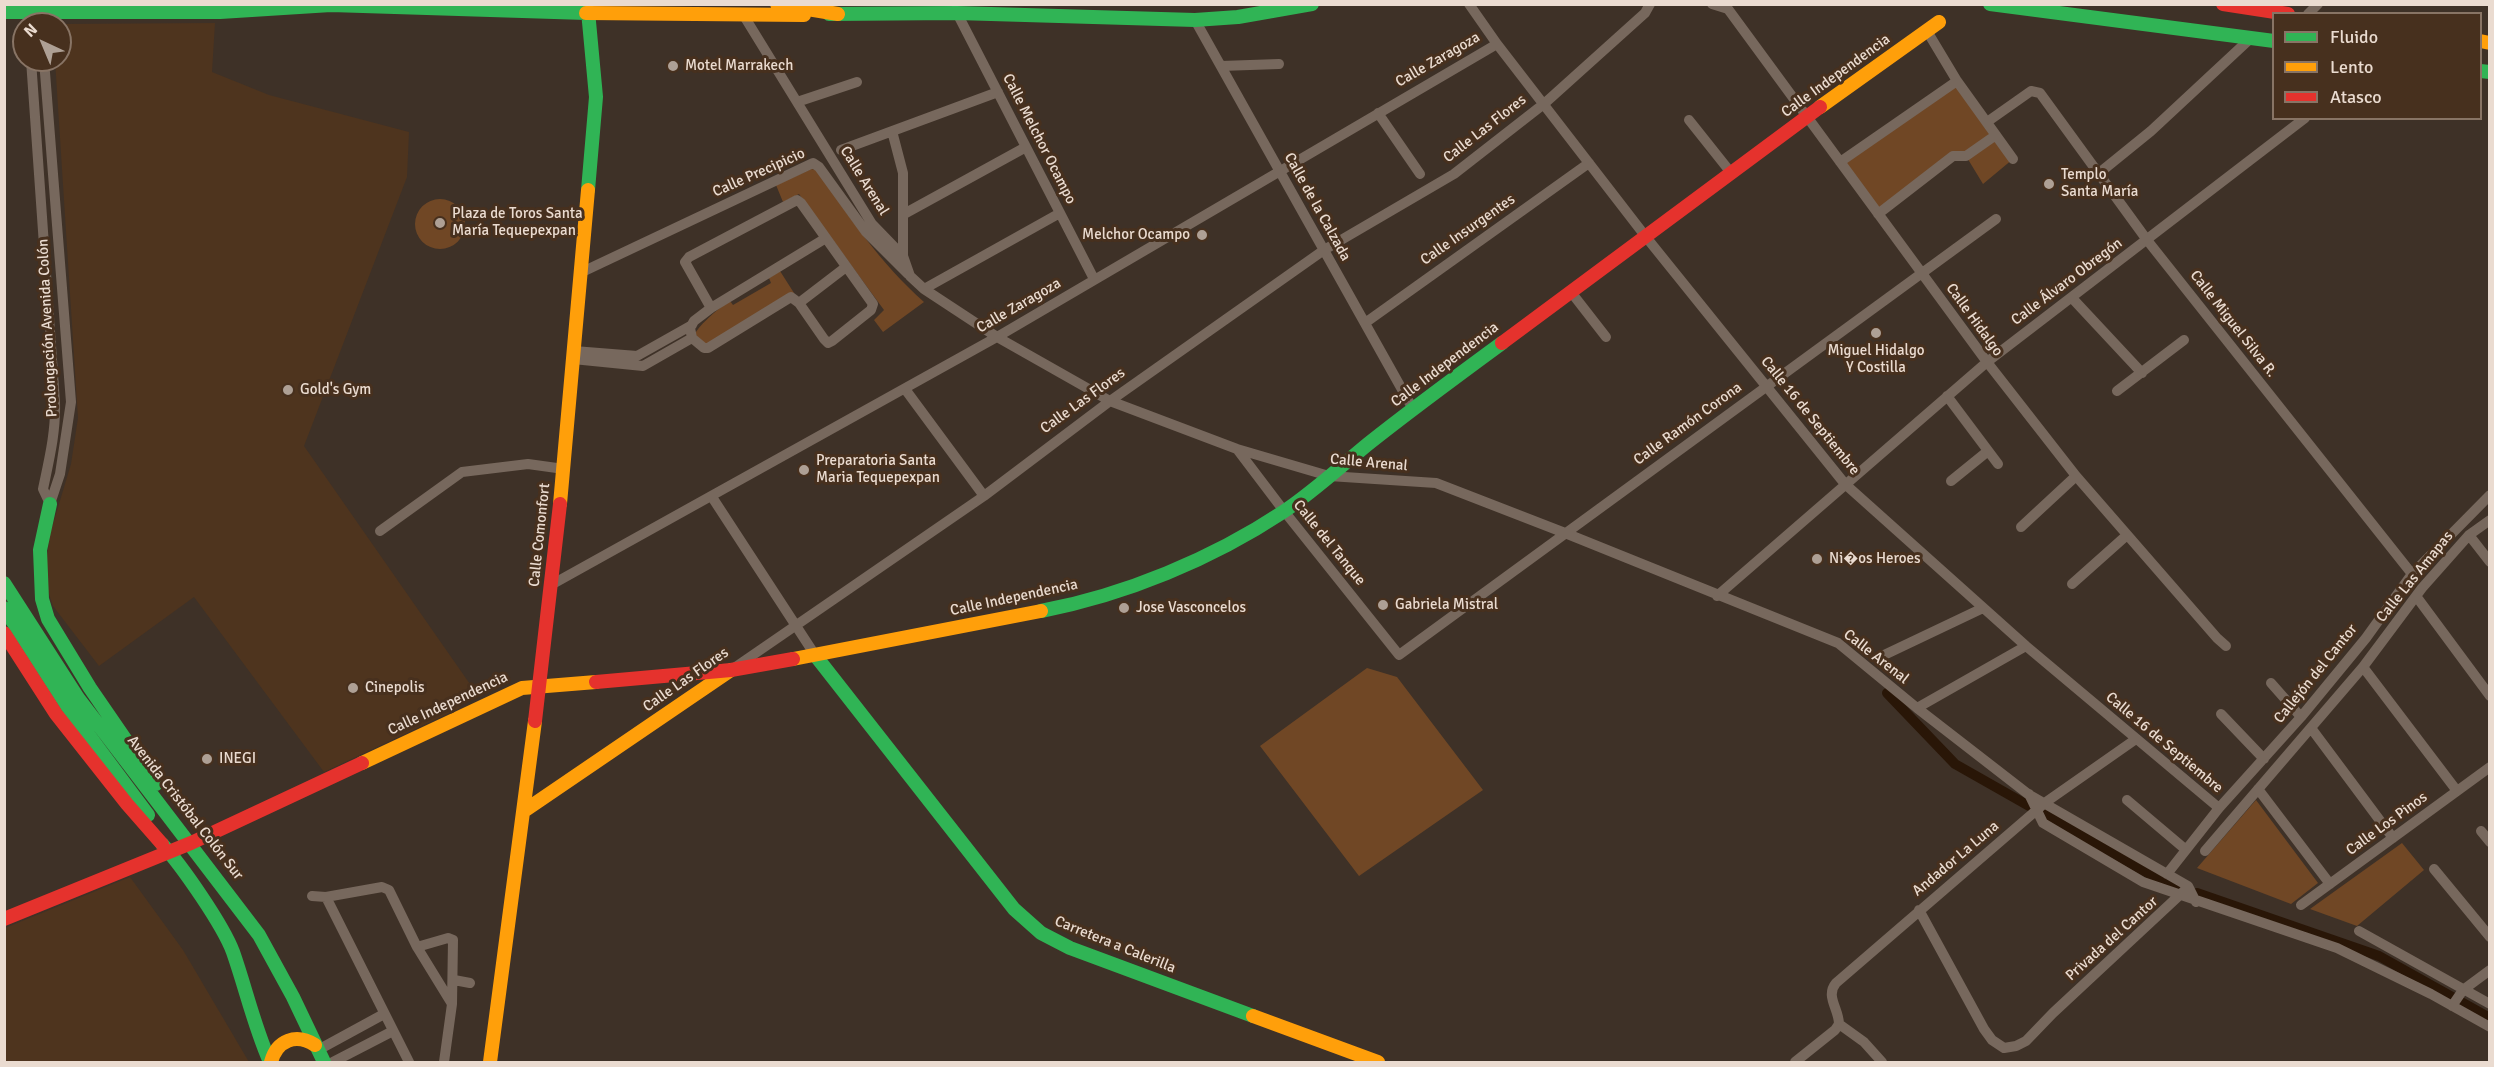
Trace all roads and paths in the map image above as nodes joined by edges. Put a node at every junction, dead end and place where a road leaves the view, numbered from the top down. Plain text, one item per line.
1 (194, 4) edge
2 (777, 4) edge
3 (1312, 4) edge
4 (1470, 4) edge
5 (1650, 4) edge
6 (1712, 4) edge
7 (1990, 4) edge
8 (2223, 4) edge
9 (332, 5) edge
10 (588, 11) junction
11 (220, 12) junction
12 (2275, 12) edge
13 (957, 13) junction
14 (838, 14) junction
15 (744, 16) junction
16 (72, 17) edge
17 (1195, 20) junction
18 (1939, 22) dead end
19 (1927, 31) junction
20 (2252, 37) junction
21 (2272, 40) edge
22 (1497, 44) junction
23 (1279, 64) dead end
24 (1221, 66) junction
25 (32, 72) edge
26 (45, 72) edge
27 (1957, 81) junction
28 (858, 82) dead end
29 (998, 92) junction
30 (797, 102) junction
31 (1545, 103) junction
32 (1378, 113) junction
33 (1807, 117) junction
34 (1689, 120) dead end
35 (2302, 120) edge
36 (1987, 122) junction
37 (892, 131) junction
38 (1996, 135) junction
39 (1026, 147) junction
40 (842, 150) dead end
41 (2013, 159) dead end
42 (1840, 162) junction
43 (1589, 163) junction
44 (1279, 170) junction
45 (1420, 174) dead end
46 (1732, 174) junction
47 (2098, 174) junction
48 (1060, 213) junction
49 (904, 214) junction
50 (1878, 214) junction
51 (1996, 219) dead end
52 (1646, 237) junction
53 (826, 238) junction
54 (2147, 240) junction
55 (1324, 250) junction
56 (903, 256) junction
57 (846, 267) junction
58 (580, 273) junction
59 (1921, 273) junction
60 (910, 276) junction
61 (1094, 279) junction
62 (924, 289) junction
63 (1571, 292) junction
64 (2072, 298) junction
65 (799, 303) junction
66 (711, 308) junction
67 (1365, 323) junction
68 (692, 325) junction
69 (997, 337) junction
70 (1606, 337) dead end
71 (692, 338) junction
72 (2184, 340) dead end
73 (573, 355) junction
74 (1987, 362) junction
75 (2142, 373) junction
76 (1766, 386) junction
77 (905, 389) junction
78 (2117, 391) dead end
79 (1947, 396) junction
80 (1110, 401) junction
81 (1413, 409) junction
82 (1237, 449) junction
83 (1988, 451) junction
84 (1998, 464) dead end
85 (564, 468) junction
86 (1329, 476) junction
87 (2076, 476) junction
88 (1951, 482) dead end
89 (1845, 484) junction
90 (2490, 495) edge
91 (984, 496) junction
92 (712, 497) junction
93 (50, 504) junction
94 (1284, 511) junction
95 (2490, 520) edge
96 (2021, 526) dead end
97 (380, 531) dead end
98 (1566, 533) junction
99 (2127, 535) junction
100 (2469, 535) junction
101 (2490, 562) edge
102 (2412, 574) junction
103 (4, 583) edge
104 (2072, 584) dead end
105 (551, 585) junction
106 (1717, 596) junction
107 (2416, 596) junction
108 (4, 608) edge
109 (1983, 608) junction
110 (794, 625) junction
111 (4, 633) edge
112 (2026, 646) junction
113 (2226, 646) dead end
114 (4, 649) edge
115 (816, 655) junction
116 (1399, 655) joint
117 (1882, 656) dead end
118 (21, 659) junction
119 (2362, 667) junction
120 (731, 670) junction
121 (2271, 683) dead end
122 (537, 686) junction
123 (2490, 696) edge
124 (1917, 708) junction
125 (2222, 714) dead end
126 (2301, 717) junction
127 (2311, 728) junction
128 (2136, 739) junction
129 (2264, 759) junction
130 (2490, 767) edge
131 (2258, 789) junction
132 (2457, 791) junction
133 (2028, 794) junction
134 (2127, 800) dead end
135 (2046, 802) junction
136 (2219, 808) junction
137 (2037, 810) junction
138 (524, 811) junction
139 (180, 829) junction
140 (2481, 831) dead end
141 (2083, 836) junction
142 (2393, 838) junction
143 (2490, 842) edge
144 (191, 843) junction
145 (165, 847) junction
146 (2185, 849) junction
147 (2205, 851) dead end
148 (2434, 869) dead end
149 (2167, 874) junction
150 (2330, 884) junction
151 (2188, 886) junction
152 (312, 896) dead end
153 (2181, 896) junction
154 (326, 897) junction
155 (2196, 902) junction
156 (2301, 905) dead end
157 (1919, 910) junction
158 (4, 919) edge
159 (2358, 932) dead end
160 (2490, 938) edge
161 (417, 948) junction
162 (2490, 970) edge
163 (454, 980) junction
164 (470, 983) dead end
165 (2457, 999) junction
166 (452, 1004) junction
167 (2490, 1004) edge
168 (384, 1014) junction
169 (1839, 1024) junction
170 (2490, 1028) edge
171 (393, 1031) junction
172 (319, 1052) edge
173 (270, 1062) edge
174 (333, 1062) edge
175 (409, 1062) edge
176 (444, 1062) edge
177 (490, 1062) edge
178 (1378, 1062) edge
179 (1795, 1062) edge
180 (1882, 1062) edge

1 - 11 main road
2 - 14 main road
3 - 17 main road
4 - 22 street, Calle 16 de Septiembre
5 - 31 street, Calle Las Flores
6 - 33 street, Calle Hidalgo
7 - 20 main road
8 - 12 main road
9 - 10 main road
9 - 11 main road
10 - 15 main road
10 - 58 main road, Calle Comonfort
11 - 16 main road
13 - 14 main road
13 - 17 main road
13 - 29 street, Calle Melchor Ocampo
14 - 15 main road
15 - 30 street, Calle Arenal
17 - 24 street, Calle de la Calzada
18 - 19 main road, Calle Independencia
19 - 27 street
19 - 33 main road, Calle Independencia
20 - 21 main road
20 - 47 street
22 - 31 street, Calle 16 de Septiembre
22 - 32 street, Calle Zaragoza
23 - 24 street
24 - 44 street, Calle de la Calzada
25 - 93 street, Prolongación Avenida Colón
26 - 93 street, Prolongación Avenida Colón
27 - 36 street
27 - 42 street
28 - 30 street
29 - 37 street
29 - 39 street, Calle Melchor Ocampo
30 - 56 street, Calle Arenal
31 - 43 street, Calle 16 de Septiembre
31 - 55 street, Calle Las Flores
32 - 44 street, Calle Zaragoza
32 - 45 street
33 - 42 street, Calle Hidalgo
33 - 46 main road, Calle Independencia
34 - 46 street
35 - 54 street, Calle Álvaro Obregón
36 - 38 street
36 - 47 street, Calle Miguel Silva R.
37 - 40 street
37 - 49 street
38 - 41 street
38 - 50 street
39 - 48 street, Calle Melchor Ocampo
39 - 49 street
42 - 50 street, Calle Hidalgo
43 - 52 street, Calle 16 de Septiembre
43 - 67 street, Calle Insurgentes
44 - 55 street, Calle de la Calzada
44 - 61 street, Calle Zaragoza
46 - 52 main road, Calle Independencia
47 - 54 street, Calle Miguel Silva R.
48 - 61 street, Calle Melchor Ocampo
48 - 62 street
49 - 56 street
50 - 59 street, Calle Hidalgo
51 - 59 street, Calle Ramón Corona
52 - 63 main road, Calle Independencia
52 - 76 street, Calle 16 de Septiembre
53 - 57 street
53 - 66 street
53 - 66 street
54 - 64 street, Calle Álvaro Obregón
54 - 102 street, Calle Miguel Silva R.
55 - 67 street, Calle de la Calzada
55 - 80 street, Calle Las Flores
56 - 60 street, Calle Arenal
57 - 65 street
57 - 65 street
58 - 60 street, Calle Precipicio
58 - 73 main road, Calle Comonfort
59 - 74 street, Calle Hidalgo
59 - 76 street, Calle Ramón Corona
60 - 62 street, Calle Arenal
61 - 69 street, Calle Zaragoza
62 - 69 street, Calle Arenal
63 - 70 street
63 - 81 main road, Calle Independencia
64 - 74 street, Calle Álvaro Obregón
64 - 75 street
65 - 71 street
66 - 68 street
67 - 81 street, Calle de la Calzada
68 - 71 street
68 - 73 street
69 - 77 street, Calle Zaragoza
69 - 80 street, Calle Arenal
71 - 73 street
72 - 75 street
73 - 85 main road, Calle Comonfort
74 - 79 street, Calle Álvaro Obregón
74 - 87 street, Calle Hidalgo
75 - 78 street
76 - 89 street, Calle 16 de Septiembre
76 - 98 street, Calle Ramón Corona
77 - 91 street
77 - 92 street, Calle Zaragoza
79 - 83 street
79 - 89 street, Calle Álvaro Obregón
80 - 82 street, Calle Arenal
80 - 91 street, Calle Las Flores
81 - 86 main road, Calle Independencia
82 - 86 street, Calle Arenal
82 - 94 street, Calle del Tanque
83 - 84 street
83 - 88 street
85 - 97 street
85 - 105 main road, Calle Comonfort
86 - 94 main road, Calle Independencia
86 - 98 street, Calle Arenal
87 - 96 street
87 - 99 street, Calle Hidalgo
89 - 106 street, Calle Álvaro Obregón
89 - 109 street, Calle 16 de Septiembre
90 - 102 street, Callejón del Cantor
91 - 110 street, Calle Las Flores
92 - 105 street, Calle Zaragoza
92 - 110 street
93 - 139 main road
94 - 115 main road, Calle Independencia
94 - 116 street, Calle del Tanque
95 - 100 street, Calle Las Amapas
98 - 106 street, Calle Arenal
98 - 116 street, Calle Ramón Corona
99 - 104 street
99 - 113 street, Calle Hidalgo
100 - 101 street
100 - 107 street, Calle Las Amapas
102 - 126 street, Callejón del Cantor
103 - 139 main road, Avenida Cristóbal Colón Sur
105 - 122 main road, Calle Comonfort
106 - 124 street, Calle Arenal
107 - 119 street, Calle Las Amapas
107 - 123 street
108 - 145 main road
109 - 112 street, Calle 16 de Septiembre
109 - 117 street
110 - 115 street
110 - 120 street, Calle Las Flores
111 - 118 main road
112 - 124 street
112 - 128 street, Calle 16 de Septiembre
114 - 118 street
115 - 120 main road, Calle Independencia
115 - 178 main road, Carretera a Calerilla
118 - 145 main road
119 - 127 street, Calle Las Amapas
119 - 132 street
120 - 122 main road, Calle Independencia
120 - 138 main road, Calle Las Flores
121 - 126 street
122 - 138 main road, Calle Comonfort
122 - 144 main road, Calle Independencia
124 - 133 street, Calle Arenal
125 - 129 street
126 - 129 street, Callejón del Cantor
127 - 131 street, Calle Las Amapas
127 - 142 street
128 - 135 street, Andador La Luna
128 - 136 street, Calle 16 de Septiembre
129 - 136 street, Callejón del Cantor
130 - 132 street, Calle Los Pinos
131 - 147 street, Calle Las Amapas
131 - 150 street
132 - 142 street, Calle Los Pinos
133 - 135 street, Calle Arenal
133 - 137 street, Calle Arenal
134 - 146 street
135 - 137 street, Andador La Luna
135 - 141 street, Calle Arenal
136 - 146 street, Callejón del Cantor
137 - 141 street, Calle Arenal
137 - 157 street, Andador La Luna
138 - 177 main road, Calle Comonfort
139 - 144 main road, Avenida Cristóbal Colón Sur
140 - 143 street
141 - 149 street, Calle Arenal
141 - 153 street, Calle Arenal
142 - 150 street, Calle Los Pinos
144 - 145 main road, Calle Independencia
144 - 172 main road, Avenida Cristóbal Colón Sur
145 - 158 main road, Calle Independencia
145 - 173 main road
146 - 149 street, Callejón del Cantor
148 - 160 street
149 - 151 street, Calle Arenal
150 - 156 street, Calle Los Pinos
151 - 153 street, Privada del Cantor
151 - 155 street
152 - 154 street
153 - 155 street, Calle Arenal
153 - 157 street, Privada del Cantor
154 - 161 street
154 - 168 street
155 - 165 street, Calle Arenal
157 - 169 street, Andador La Luna
159 - 165 street
161 - 163 street
161 - 166 street
162 - 165 street
163 - 164 street
163 - 166 street
165 - 167 street
165 - 170 street
166 - 176 street
168 - 171 street
168 - 172 street
169 - 179 street
169 - 180 street
171 - 174 street
171 - 175 street
172 - 173 main road

